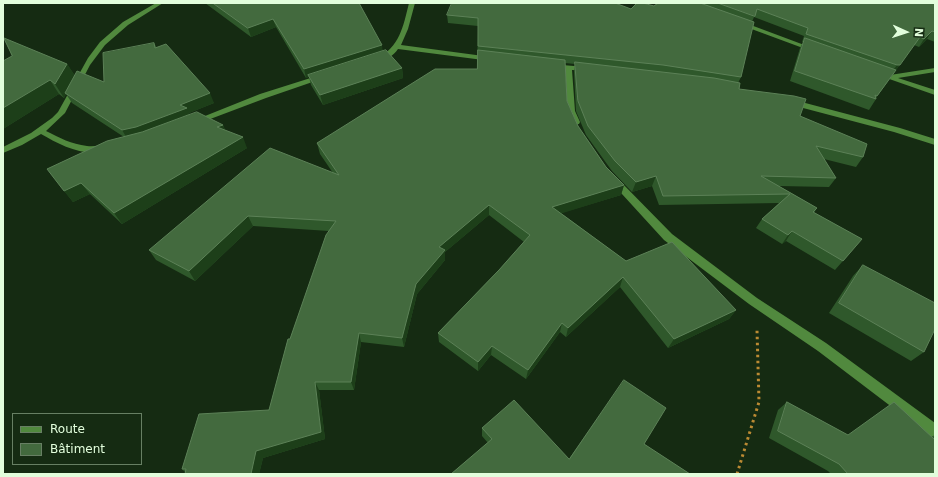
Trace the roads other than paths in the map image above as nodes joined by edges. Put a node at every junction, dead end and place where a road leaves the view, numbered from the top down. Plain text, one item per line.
1 (160, 3) edge
2 (412, 3) edge
3 (735, 22) edge
4 (398, 47) junction
5 (823, 54) edge
6 (497, 60) edge
7 (369, 62) edge
8 (547, 65) edge
9 (568, 67) junction
10 (591, 70) edge
11 (935, 70) edge
12 (875, 72) edge
13 (331, 74) edge
14 (890, 78) junction
15 (935, 93) edge
16 (780, 99) edge
17 (189, 124) edge
18 (578, 130) edge
19 (41, 131) junction
20 (935, 142) edge
21 (113, 148) edge
22 (3, 150) edge
23 (608, 174) edge
24 (935, 431) edge

1 - 19 street
2 - 4 street
3 - 5 street
4 - 6 street
4 - 7 street
8 - 9 street
9 - 10 street
9 - 18 street
11 - 14 street
12 - 14 street
13 - 17 street
14 - 15 street
16 - 20 street
19 - 21 street
19 - 22 street
23 - 24 street

